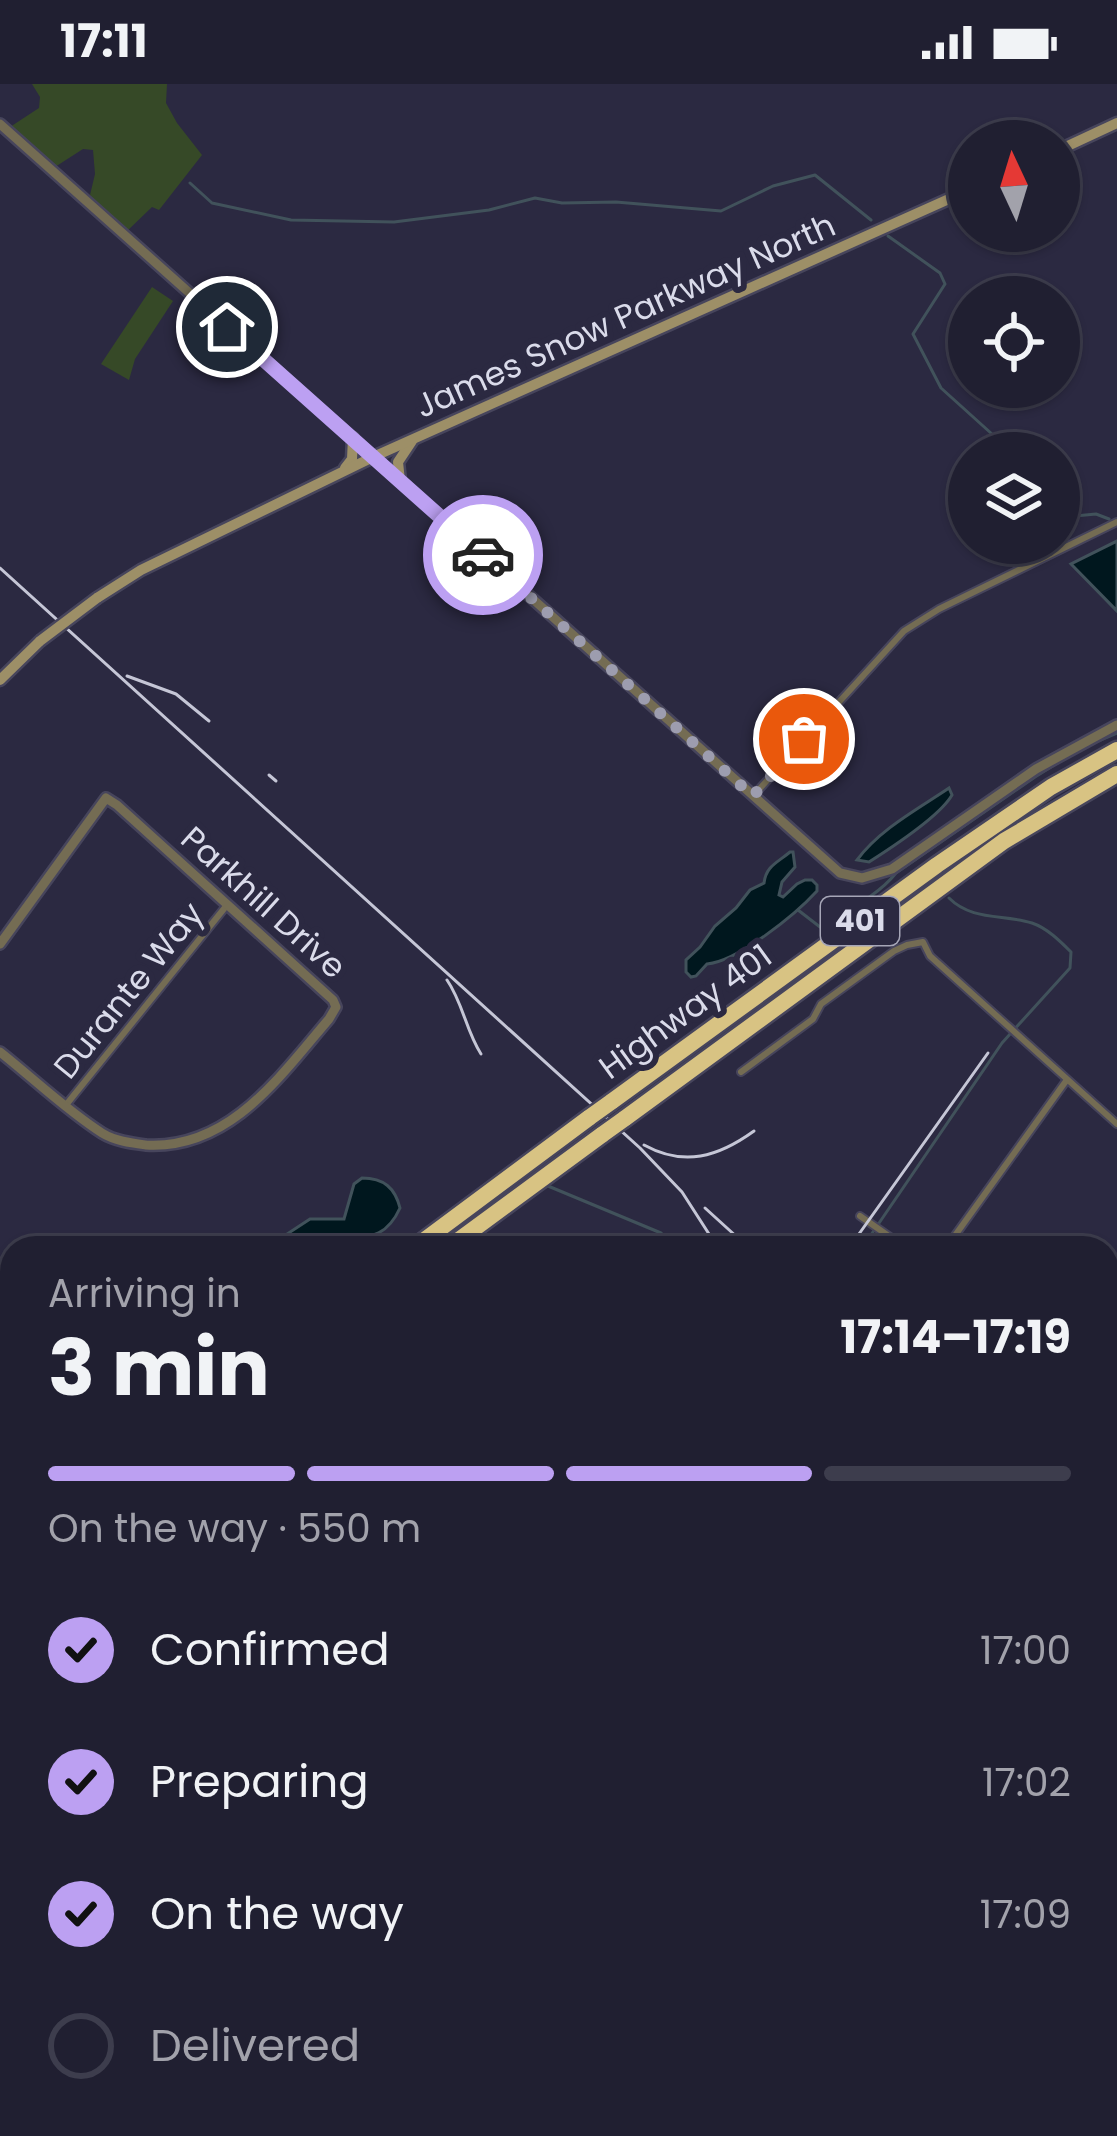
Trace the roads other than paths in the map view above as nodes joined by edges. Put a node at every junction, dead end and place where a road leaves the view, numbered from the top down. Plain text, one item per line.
1 (1117, 123) edge
2 (0, 124) edge
3 (1080, 140) edge
4 (948, 199) edge
5 (353, 438) junction
6 (416, 438) junction
7 (373, 457) junction
8 (339, 473) junction
9 (400, 481) junction
10 (1117, 522) edge
11 (0, 680) edge
12 (1117, 725) edge
13 (1117, 750) edge
14 (1117, 774) edge
15 (753, 796) junction
16 (227, 905) junction
17 (0, 944) edge
18 (0, 1052) edge
19 (741, 1072) dead end
20 (1067, 1080) junction
21 (67, 1105) junction
22 (1117, 1124) edge
23 (860, 1216) dead end
24 (476, 1228) junction
25 (431, 1236) edge
26 (465, 1236) edge
27 (471, 1236) edge
28 (889, 1236) edge
29 (955, 1236) edge

1 - 3 main road
2 - 5 street
4 - 6 main road, James Snow Parkway North
5 - 7 street
5 - 8 main road
6 - 7 main road, James Snow Parkway North
6 - 9 main road
7 - 8 main road, James Snow Parkway North
7 - 9 street
8 - 11 main road, James Snow Parkway North, bridge
9 - 15 street
10 - 15 street
12 - 15 street
13 - 25 highway, Highway 401 / 401, bridge
14 - 24 highway, Highway 401 / 401, bridge
16 - 17 street, Parkhill Drive
16 - 21 street, Durante Way
16 - 21 street, Parkhill Drive
18 - 21 street, Parkhill Drive
19 - 20 street
20 - 22 street
20 - 29 street
23 - 28 street
24 - 26 highway, Highway 401 / 401
24 - 27 highway

